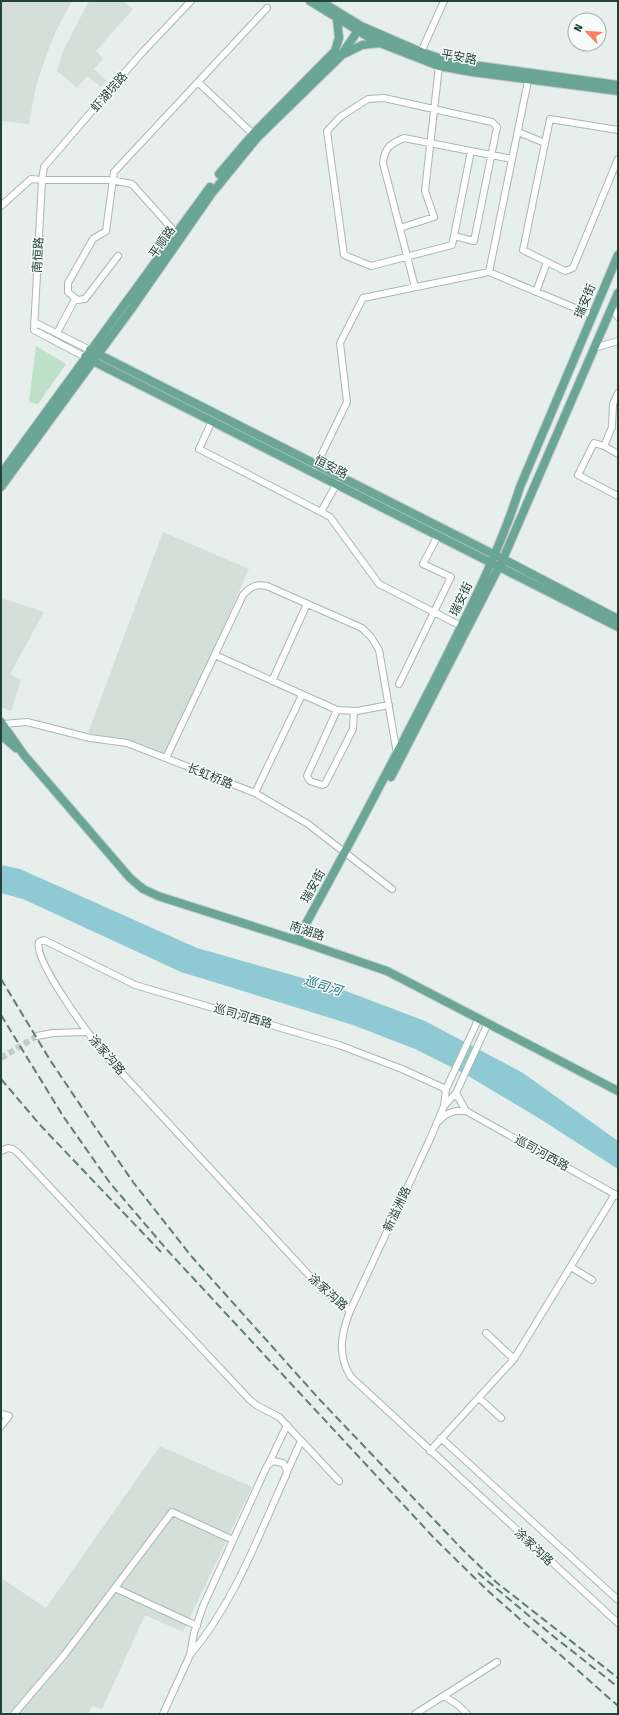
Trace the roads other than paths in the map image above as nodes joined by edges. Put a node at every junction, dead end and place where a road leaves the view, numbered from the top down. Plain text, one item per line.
1 (191, 1) edge
2 (310, 1) edge
3 (320, 1) edge
4 (444, 1) edge
5 (267, 8) dead end
6 (337, 19) junction
7 (359, 29) junction
8 (380, 43) junction
9 (421, 52) junction
10 (340, 57) junction
11 (438, 66) junction
12 (529, 77) junction
13 (199, 83) junction
14 (618, 85) edge
15 (618, 91) edge
16 (433, 109) junction
17 (618, 130) edge
18 (518, 132) junction
19 (253, 134) junction
20 (430, 143) junction
21 (545, 143) junction
22 (471, 151) junction
23 (491, 155) junction
24 (618, 158) edge
25 (512, 159) junction
26 (42, 180) junction
27 (112, 180) junction
28 (1, 206) edge
29 (400, 228) junction
30 (175, 232) junction
31 (454, 236) junction
32 (618, 255) edge
33 (118, 256) dead end
34 (407, 257) junction
35 (547, 262) junction
36 (489, 272) junction
37 (415, 288) junction
38 (536, 292) junction
39 (618, 293) edge
40 (75, 299) junction
41 (612, 307) junction
42 (592, 315) junction
43 (618, 317) edge
44 (34, 322) junction
45 (34, 330) joint
46 (57, 333) junction
47 (618, 341) edge
48 (594, 348) junction
49 (91, 356) junction
50 (618, 394) edge
51 (212, 421) junction
52 (604, 446) junction
53 (618, 454) edge
54 (315, 468) junction
55 (1, 474) edge
56 (337, 483) junction
57 (1, 487) edge
58 (618, 496) edge
59 (321, 512) junction
60 (438, 535) junction
61 (498, 561) junction
62 (307, 604) junction
63 (434, 612) junction
64 (618, 619) edge
65 (461, 626) junction
66 (618, 627) edge
67 (215, 655) junction
68 (272, 681) junction
69 (400, 684) dead end
70 (302, 695) junction
71 (389, 705) junction
72 (337, 710) junction
73 (354, 711) junction
74 (2, 723) edge
75 (1, 735) edge
76 (397, 754) junction
77 (24, 755) junction
78 (166, 758) junction
79 (255, 793) junction
80 (347, 853) junction
81 (392, 889) dead end
82 (41, 940) joint
83 (300, 941) junction
84 (478, 1018) junction
85 (488, 1023) junction
86 (87, 1032) junction
87 (37, 1036) tunnel mouth
88 (446, 1089) junction
89 (618, 1091) edge
90 (456, 1093) junction
91 (444, 1106) junction
92 (466, 1110) junction
93 (436, 1124) junction
94 (1, 1151) edge
95 (617, 1195) edge
96 (571, 1267) junction
97 (592, 1280) dead end
98 (350, 1312) junction
99 (486, 1333) dead end
100 (514, 1360) junction
101 (479, 1398) junction
102 (1, 1414) edge
103 (501, 1418) dead end
104 (286, 1425) junction
105 (1, 1426) edge
106 (441, 1438) junction
107 (302, 1442) junction
108 (430, 1450) junction
109 (267, 1466) junction
110 (286, 1475) junction
111 (339, 1481) dead end
112 (233, 1540) junction
113 (115, 1588) junction
114 (618, 1600) edge
115 (618, 1623) edge
116 (196, 1626) junction
117 (190, 1655) junction
118 (497, 1662) dead end
119 (444, 1696) junction
120 (14, 1714) edge
121 (163, 1714) edge
122 (415, 1714) edge
123 (467, 1714) edge

1 - 26 street, 虾湖垸路
2 - 6 main road, 平安路
3 - 7 main road, 平安路
4 - 9 street
5 - 13 street
6 - 7 main road, 平安路
6 - 19 main road, 平顺路
7 - 8 main road, 平安路
7 - 9 main road, 平安路
7 - 10 main road, 平顺路
8 - 10 main road
8 - 11 main road, 平安路
9 - 12 main road, 平安路
10 - 49 main road, 平顺路
11 - 12 main road, 平安路
11 - 16 street
12 - 14 main road, 平安路
12 - 15 main road, 平安路
12 - 18 street
13 - 19 street
13 - 27 street
16 - 20 street
16 - 23 street
16 - 34 street
17 - 21 street
18 - 21 street
18 - 25 street
19 - 30 main road, 平顺路
20 - 22 street
20 - 29 street
20 - 29 street
21 - 35 street
22 - 23 street
22 - 31 street
23 - 25 street
23 - 31 street
24 - 35 street
25 - 36 street
26 - 27 street
26 - 28 street
26 - 44 street, 南恒路
27 - 30 street
27 - 40 street
29 - 34 street
30 - 49 main road, 平顺路
31 - 34 street
32 - 42 main road, 瑞安街
33 - 40 street
34 - 37 street
35 - 38 street
36 - 37 street
36 - 38 street
37 - 54 street
38 - 42 street
39 - 41 main road, 瑞安街
40 - 46 street
41 - 43 street
41 - 48 main road, 瑞安街
42 - 61 main road, 瑞安街
44 - 45 street, 南恒路
44 - 46 street, 恒安路
45 - 49 street, 恒安路
46 - 49 street, 恒安路
47 - 48 street
48 - 61 main road, 瑞安街
49 - 51 main road, 恒安路
49 - 54 main road, 恒安路
49 - 55 main road, 平顺路
49 - 57 main road, 平顺路
50 - 52 street
51 - 54 main road, 恒安路
51 - 59 street
52 - 53 street
52 - 58 street
54 - 56 main road, 恒安路
54 - 61 main road, 恒安路
56 - 59 street
56 - 60 main road, 恒安路
59 - 63 street
60 - 61 main road, 恒安路
60 - 63 street
61 - 64 main road, 恒安路
61 - 65 main road, 瑞安街
61 - 66 main road, 恒安路
61 - 80 main road, 瑞安街
62 - 67 street
62 - 68 street
62 - 71 street
63 - 65 street
63 - 69 street
65 - 76 main road, 瑞安街
67 - 68 street
67 - 78 street
68 - 70 street
70 - 72 street
70 - 79 street
71 - 73 street
71 - 76 street
72 - 73 street
72 - 73 street
74 - 77 main road, 南湖路
74 - 78 street, 长虹桥路
75 - 77 main road, 南湖路
76 - 80 main road, 瑞安街
77 - 83 main road, 南湖路
78 - 79 street, 长虹桥路
79 - 80 street, 长虹桥路
80 - 81 street, 长虹桥路
80 - 83 main road, 瑞安街
82 - 86 street, 涂家沟路
82 - 88 street, 巡司河西路
83 - 84 main road, 南湖路
84 - 85 main road, 南湖路
84 - 88 street
85 - 89 main road, 南湖路
85 - 90 street
86 - 87 street
86 - 98 street, 涂家沟路
88 - 91 street
90 - 91 street
90 - 92 street
91 - 93 street, 新溢洲路
92 - 93 street
92 - 95 street, 巡司河西路
93 - 98 street, 新溢洲路
94 - 104 street
95 - 96 street
96 - 97 street
96 - 100 street
98 - 108 street, 涂家沟路
99 - 100 street
100 - 101 street
101 - 103 street
101 - 106 street
102 - 105 street
104 - 107 street
104 - 109 street
106 - 108 street
106 - 114 street
107 - 110 street
107 - 111 street
108 - 115 street, 涂家沟路
109 - 110 street
109 - 112 street
110 - 117 street
112 - 113 street
112 - 116 street
113 - 116 street
113 - 120 street
116 - 117 street
117 - 121 street
118 - 119 street
119 - 122 street
119 - 123 street

